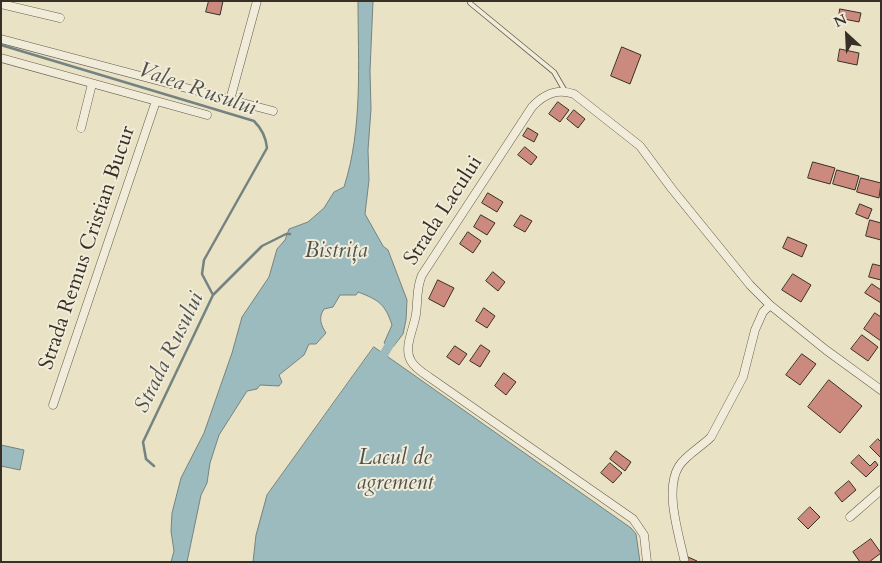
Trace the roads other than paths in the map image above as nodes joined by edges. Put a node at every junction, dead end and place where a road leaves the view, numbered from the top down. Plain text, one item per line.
1 (257, 1) edge
2 (470, 3) dead end
3 (1, 4) edge
4 (60, 18) dead end
5 (1, 39) edge
6 (1, 58) edge
7 (92, 84) junction
8 (565, 91) junction
9 (230, 100) junction
10 (156, 101) junction
11 (274, 111) dead end
12 (207, 115) dead end
13 (81, 128) dead end
14 (770, 305) junction
15 (881, 390) edge
16 (54, 405) dead end
17 (881, 490) edge
18 (850, 517) dead end
19 (684, 559) dead end
20 (647, 562) edge

1 - 9 street
2 - 8 lane
3 - 4 street
5 - 9 street
6 - 7 street
7 - 10 street
7 - 13 street
8 - 14 street
8 - 20 street, Strada Lacului
9 - 11 street
10 - 12 street
10 - 16 street, Strada Remus Cristian Bucur
14 - 15 street
14 - 19 street
17 - 18 street

